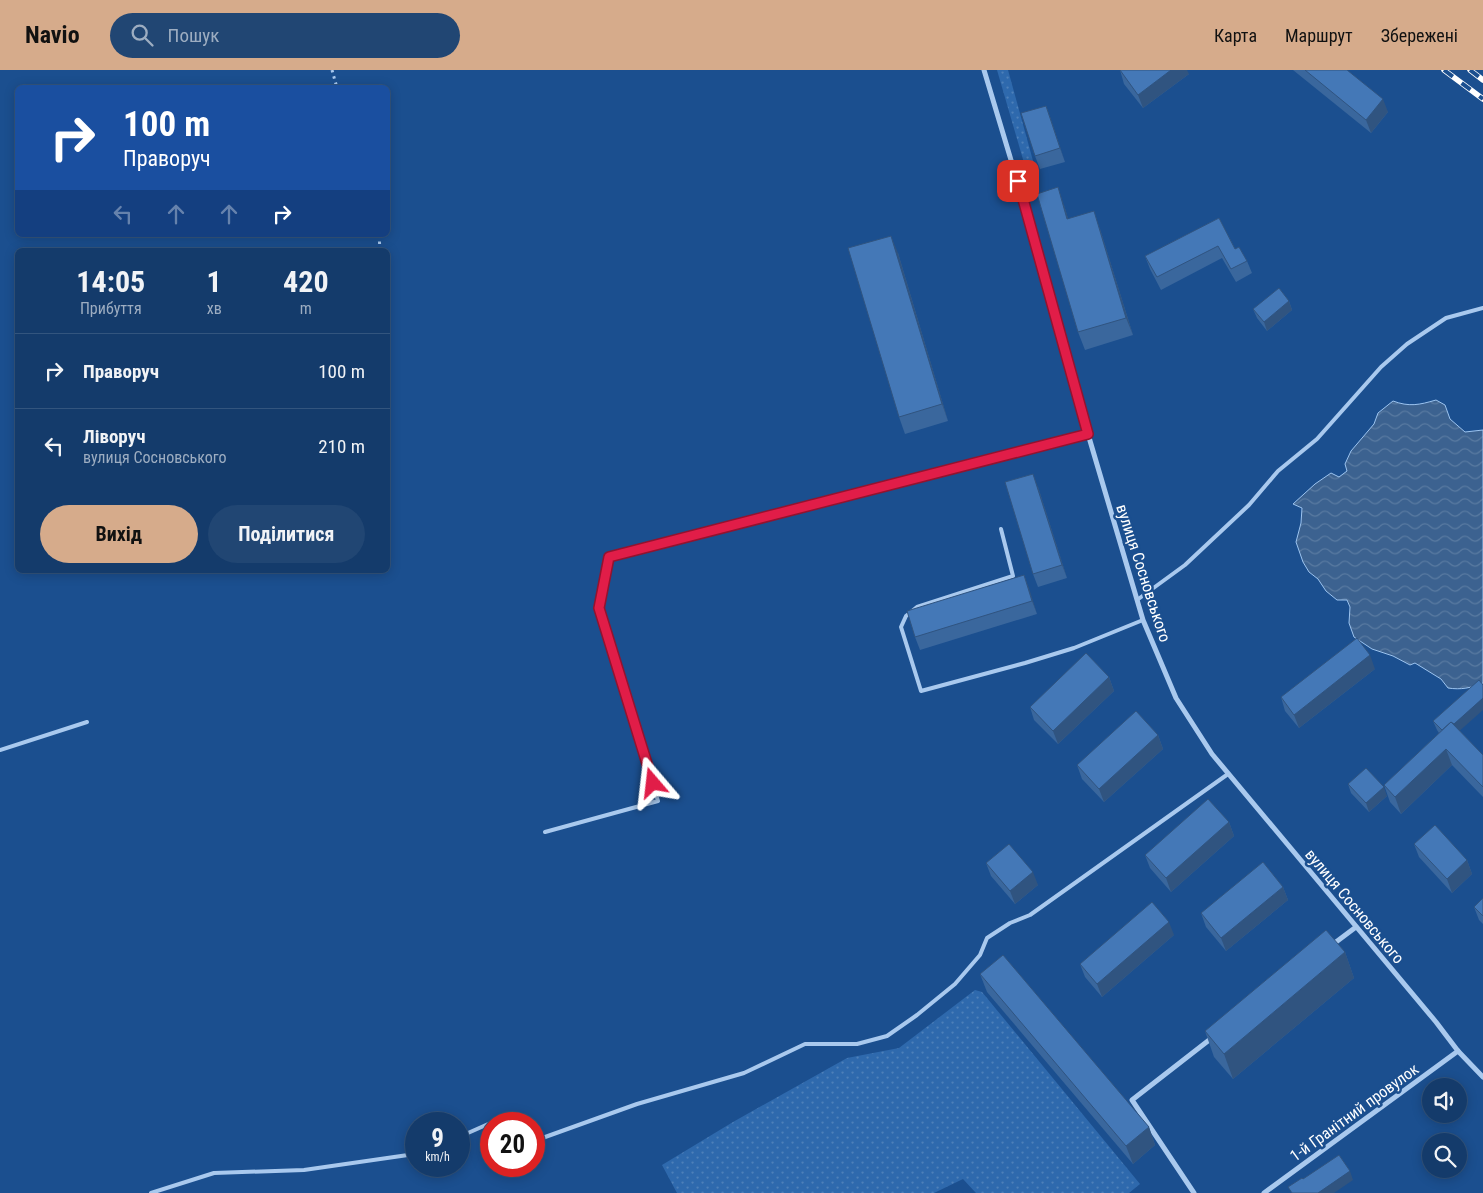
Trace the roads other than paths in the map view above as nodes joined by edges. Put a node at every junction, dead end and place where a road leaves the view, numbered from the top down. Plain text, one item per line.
1 (984, 70) edge
2 (1483, 308) edge
3 (1088, 434) junction
4 (1001, 529) dead end
5 (1137, 600) junction
6 (1143, 620) junction
7 (87, 722) dead end
8 (0, 750) edge
9 (1228, 774) junction
10 (545, 832) dead end
11 (1356, 927) junction
12 (1325, 951) edge
13 (1217, 1034) edge
14 (1458, 1051) junction
15 (1483, 1077) edge
16 (545, 1137) edge
17 (405, 1155) edge
18 (151, 1193) edge
19 (1194, 1193) edge
20 (1264, 1193) edge

1 - 3 street, вулиця Сосновського
2 - 5 lane
3 - 5 street, вулиця Сосновського
3 - 10 lane
4 - 6 lane
5 - 6 street, вулиця Сосновського
6 - 9 street, вулиця Сосновського
7 - 8 lane
9 - 11 street, вулиця Сосновського
9 - 16 lane
11 - 12 street
11 - 14 street, вулиця Сосновського
13 - 19 street
14 - 15 street, вулиця Сосновського
14 - 20 street, 1-й Гранітний провулок
17 - 18 lane

